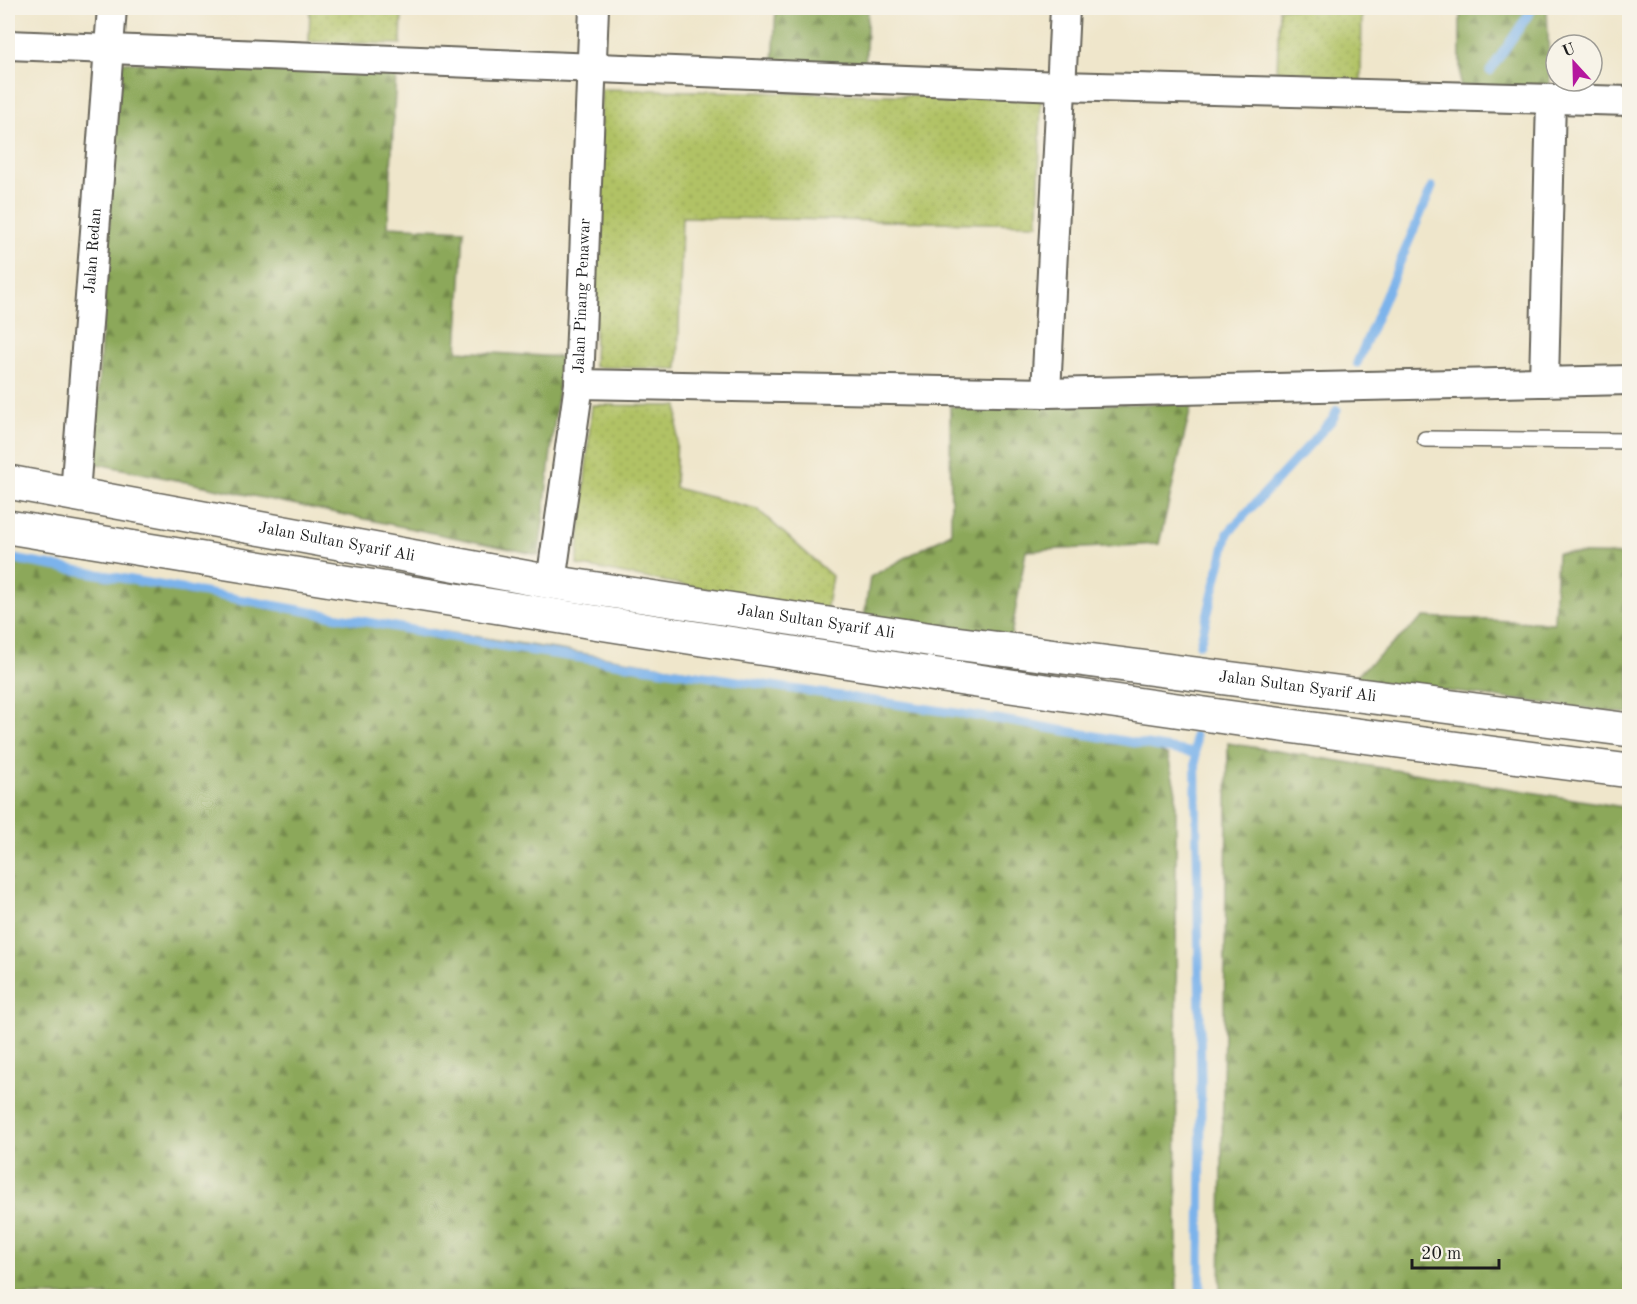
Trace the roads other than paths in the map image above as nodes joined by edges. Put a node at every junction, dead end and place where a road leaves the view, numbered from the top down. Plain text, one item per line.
1 (112, 8) edge
2 (594, 8) edge
3 (1065, 8) edge
4 (8, 45) edge
5 (110, 50) junction
6 (590, 68) junction
7 (1060, 86) junction
8 (1551, 99) junction
9 (1629, 100) edge
10 (1629, 380) edge
11 (1544, 382) junction
12 (579, 384) junction
13 (1046, 393) junction
14 (1425, 439) dead end
15 (1629, 441) edge
16 (8, 482) edge
17 (75, 494) junction
18 (8, 527) edge
19 (550, 582) junction
20 (1295, 686) junction
21 (1289, 728) junction
22 (1629, 730) edge
23 (1629, 771) edge

1 - 5 street, Jalan Redan
2 - 6 street, Jalan Pinang Penawar
3 - 7 street
4 - 5 street
5 - 6 street
5 - 17 street, Jalan Redan
6 - 7 street
6 - 12 street, Jalan Pinang Penawar
7 - 8 street
7 - 13 street
8 - 9 street
8 - 11 street
10 - 11 street
11 - 13 street
12 - 13 street
12 - 19 street, Jalan Pinang Penawar
14 - 15 lane
16 - 17 street, Jalan Sultan Syarif Ali
17 - 19 street, Jalan Sultan Syarif Ali
18 - 21 street, Jalan Sultan Syarif Ali
19 - 20 street, Jalan Sultan Syarif Ali
20 - 21 street
20 - 22 street, Jalan Sultan Syarif Ali
21 - 23 street, Jalan Sultan Syarif Ali

